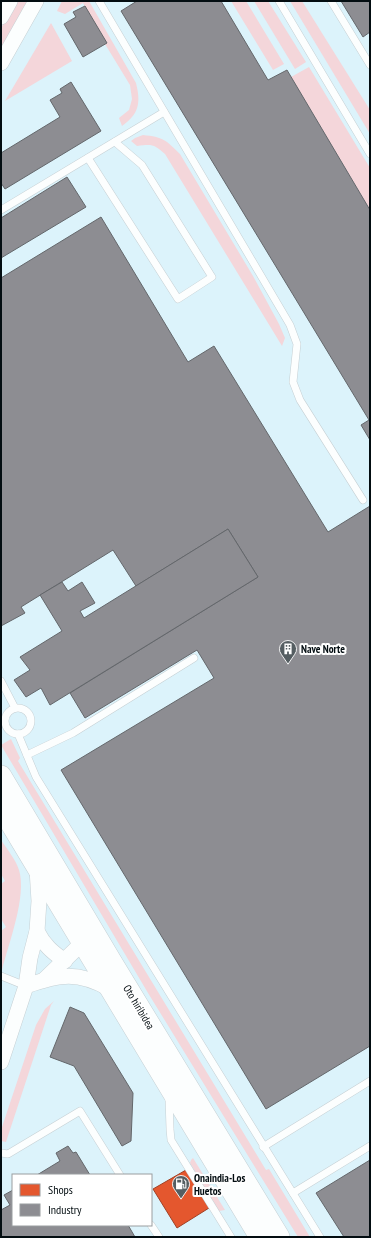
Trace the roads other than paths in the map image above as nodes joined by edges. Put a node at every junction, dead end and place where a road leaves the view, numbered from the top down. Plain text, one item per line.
1 (36, 1) edge
2 (99, 1) edge
3 (279, 1) edge
4 (331, 1) edge
5 (1, 63) edge
6 (370, 65) edge
7 (164, 112) junction
8 (115, 142) junction
9 (370, 154) edge
10 (88, 158) junction
11 (1, 210) edge
12 (363, 500) dead end
13 (194, 658) dead end
14 (1, 681) edge
15 (15, 708) junction
16 (4, 727) edge
17 (18, 734) junction
18 (27, 755) junction
19 (1, 776) edge
20 (1, 807) edge
21 (37, 866) junction
22 (37, 931) junction
23 (86, 934) junction
24 (65, 961) junction
25 (1, 976) edge
26 (45, 980) junction
27 (26, 986) junction
28 (110, 989) junction
29 (1, 1062) edge
30 (370, 1081) edge
31 (169, 1088) junction
32 (370, 1146) edge
33 (263, 1147) junction
34 (1, 1153) edge
35 (119, 1174) edge
36 (293, 1193) junction
37 (152, 1226) edge
38 (159, 1237) edge
39 (231, 1237) edge
40 (260, 1237) edge
41 (279, 1237) edge
42 (320, 1237) edge

1 - 5 street
2 - 7 lane
3 - 9 lane
4 - 6 lane
7 - 8 lane
7 - 12 lane
8 - 10 lane
8 - 10 lane
10 - 11 lane
13 - 18 lane
14 - 15 lane
15 - 16 lane
15 - 17 lane
16 - 17 lane
17 - 18 lane
18 - 33 lane
19 - 23 street, Oto hiribidea
20 - 21 street, Oto hiribidea
21 - 22 street
21 - 23 street, Oto hiribidea
22 - 24 street
22 - 27 street
23 - 24 street
23 - 28 street, Oto hiribidea
23 - 41 street, Oto hiribidea
24 - 26 street
25 - 27 lane
26 - 27 street
26 - 28 street
27 - 29 street
28 - 31 street, Oto hiribidea
30 - 33 lane
31 - 39 lane
31 - 40 street, Oto hiribidea
32 - 36 lane
33 - 36 lane
34 - 35 lane
36 - 42 lane
37 - 38 lane

